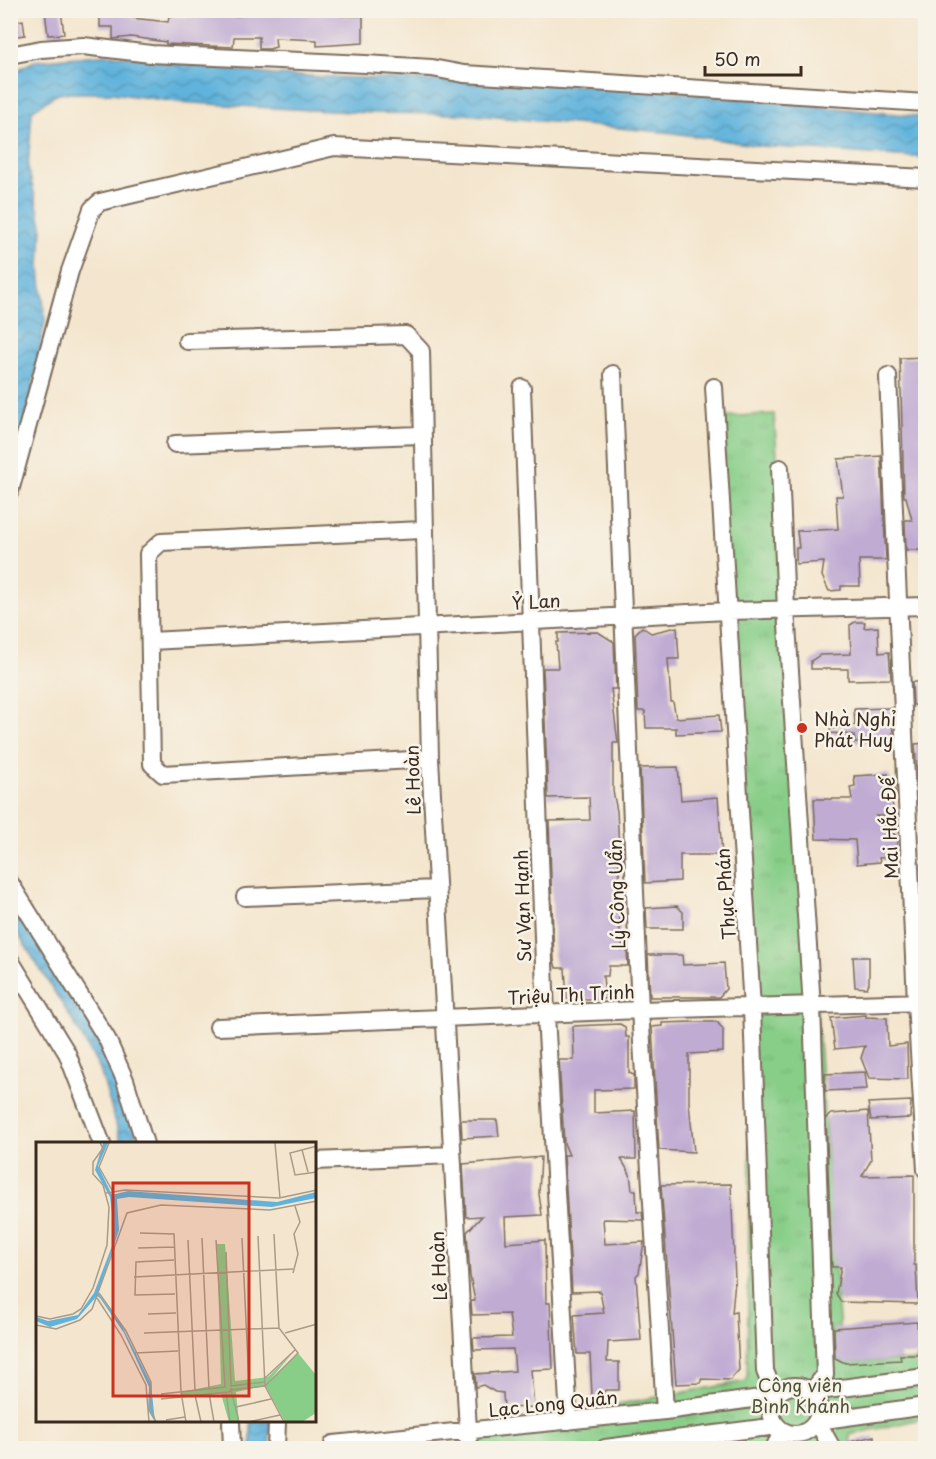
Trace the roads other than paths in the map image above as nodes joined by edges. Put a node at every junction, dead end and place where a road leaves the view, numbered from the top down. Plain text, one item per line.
1 (10, 55) edge
2 (926, 103) edge
3 (926, 178) edge
4 (187, 340) dead end
5 (613, 374) dead end
6 (888, 376) dead end
7 (714, 387) dead end
8 (522, 388) dead end
9 (420, 435) junction
10 (175, 444) dead end
11 (780, 468) dead end
12 (10, 491) edge
13 (422, 530) junction
14 (926, 606) edge
15 (899, 607) junction
16 (786, 610) junction
17 (727, 611) junction
18 (624, 616) junction
19 (530, 620) junction
20 (428, 627) junction
21 (150, 641) junction
22 (430, 759) junction
23 (10, 883) edge
24 (436, 889) junction
25 (245, 897) dead end
26 (10, 960) edge
27 (920, 1002) edge
28 (812, 1007) junction
29 (752, 1008) junction
30 (640, 1010) junction
31 (546, 1015) junction
32 (444, 1019) junction
33 (218, 1027) dead end
34 (101, 1142) edge
35 (144, 1142) edge
36 (451, 1155) junction
37 (316, 1161) edge
38 (926, 1170) edge
39 (926, 1377) edge
40 (811, 1392) junction
41 (775, 1396) junction
42 (926, 1406) edge
43 (665, 1411) junction
44 (569, 1421) junction
45 (817, 1421) junction
46 (231, 1423) edge
47 (277, 1423) edge
48 (780, 1428) junction
49 (468, 1431) junction
50 (333, 1444) dead end
51 (666, 1444) edge
52 (232, 1449) edge
53 (276, 1449) edge
54 (469, 1449) edge
55 (605, 1449) edge
56 (774, 1449) edge
57 (832, 1449) edge

1 - 2 street
3 - 12 street
4 - 9 street, Lê Hoàn
5 - 18 street, Lý Công Uẩn
6 - 15 street, Mai Hắc Đế
7 - 17 street, Thục Phán
8 - 19 street, Sư Vạn Hạnh
9 - 10 street
9 - 13 street, Lê Hoàn
11 - 16 street
13 - 20 street, Lê Hoàn
13 - 21 street
14 - 15 street, Ỷ Lan
15 - 16 street, Ỷ Lan
15 - 27 street, Mai Hắc Đế
16 - 17 street, Ỷ Lan
16 - 28 street
17 - 18 street, Ỷ Lan
17 - 29 street, Thục Phán
18 - 19 street, Ỷ Lan
18 - 30 street, Lý Công Uẩn
19 - 20 street, Ỷ Lan
19 - 31 street, Sư Vạn Hạnh
20 - 21 street, Ỷ Lan
20 - 22 street, Lê Hoàn
21 - 22 street
22 - 24 street, Lê Hoàn
23 - 35 street
24 - 25 street
24 - 32 street, Lê Hoàn
26 - 34 street
27 - 28 street, Triệu Thị Trinh
27 - 38 street, Mai Hắc Đế
28 - 29 street, Triệu Thị Trinh
28 - 40 street
29 - 30 street, Triệu Thị Trinh
29 - 41 street, Thục Phán
30 - 31 street, Triệu Thị Trinh
30 - 43 street, Lý Công Uẩn
31 - 32 street, Triệu Thị Trinh
31 - 44 street, Sư Vạn Hạnh
32 - 33 street, Triệu Thị Trinh
32 - 36 street, Lê Hoàn
36 - 37 street
36 - 49 street, Lê Hoàn
39 - 40 street
40 - 41 street
40 - 45 street
41 - 43 street, Lạc Long Quân
41 - 48 street
42 - 45 street
43 - 44 street, Lạc Long Quân
44 - 49 street, Lạc Long Quân
45 - 48 street
45 - 57 street
46 - 52 street
47 - 53 street
48 - 51 street
48 - 56 street
49 - 50 street, Lạc Long Quân
49 - 54 street, Lê Hoàn
51 - 55 street

